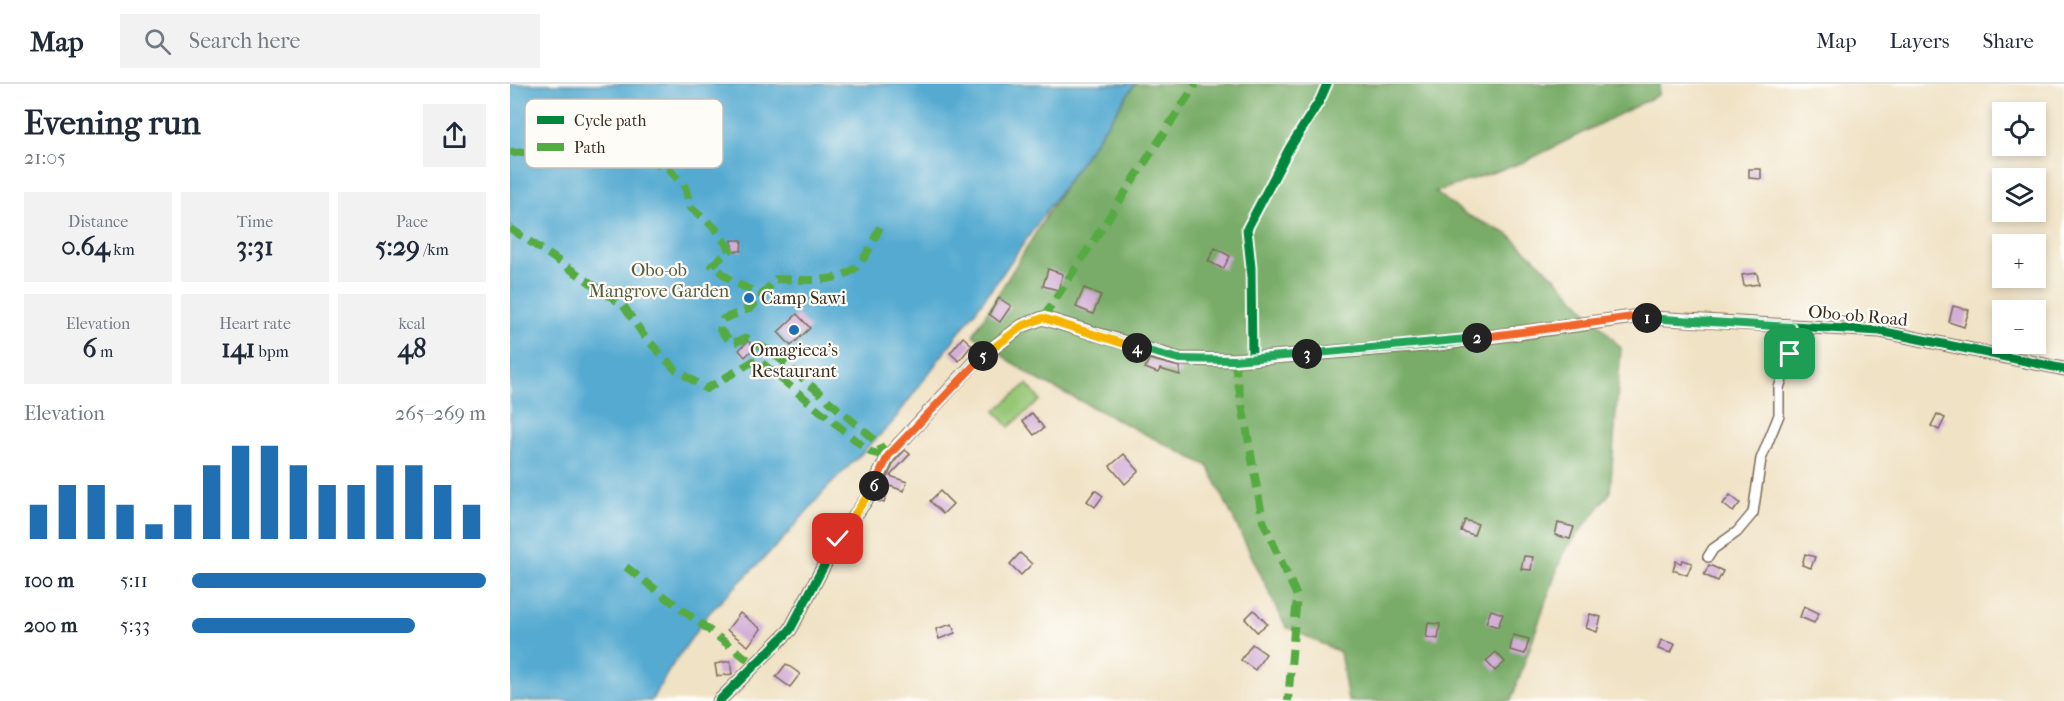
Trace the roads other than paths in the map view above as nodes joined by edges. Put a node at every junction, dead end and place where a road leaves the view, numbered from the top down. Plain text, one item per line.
1 (1327, 84) edge
2 (1791, 327) junction
3 (1252, 359) junction
4 (2064, 369) edge
5 (1708, 557) dead end
6 (719, 701) edge

1 - 3 street
2 - 3 street, Obo-ob Road
2 - 4 street, Obo-ob Road
2 - 5 street
3 - 6 street, Obo-ob Road

